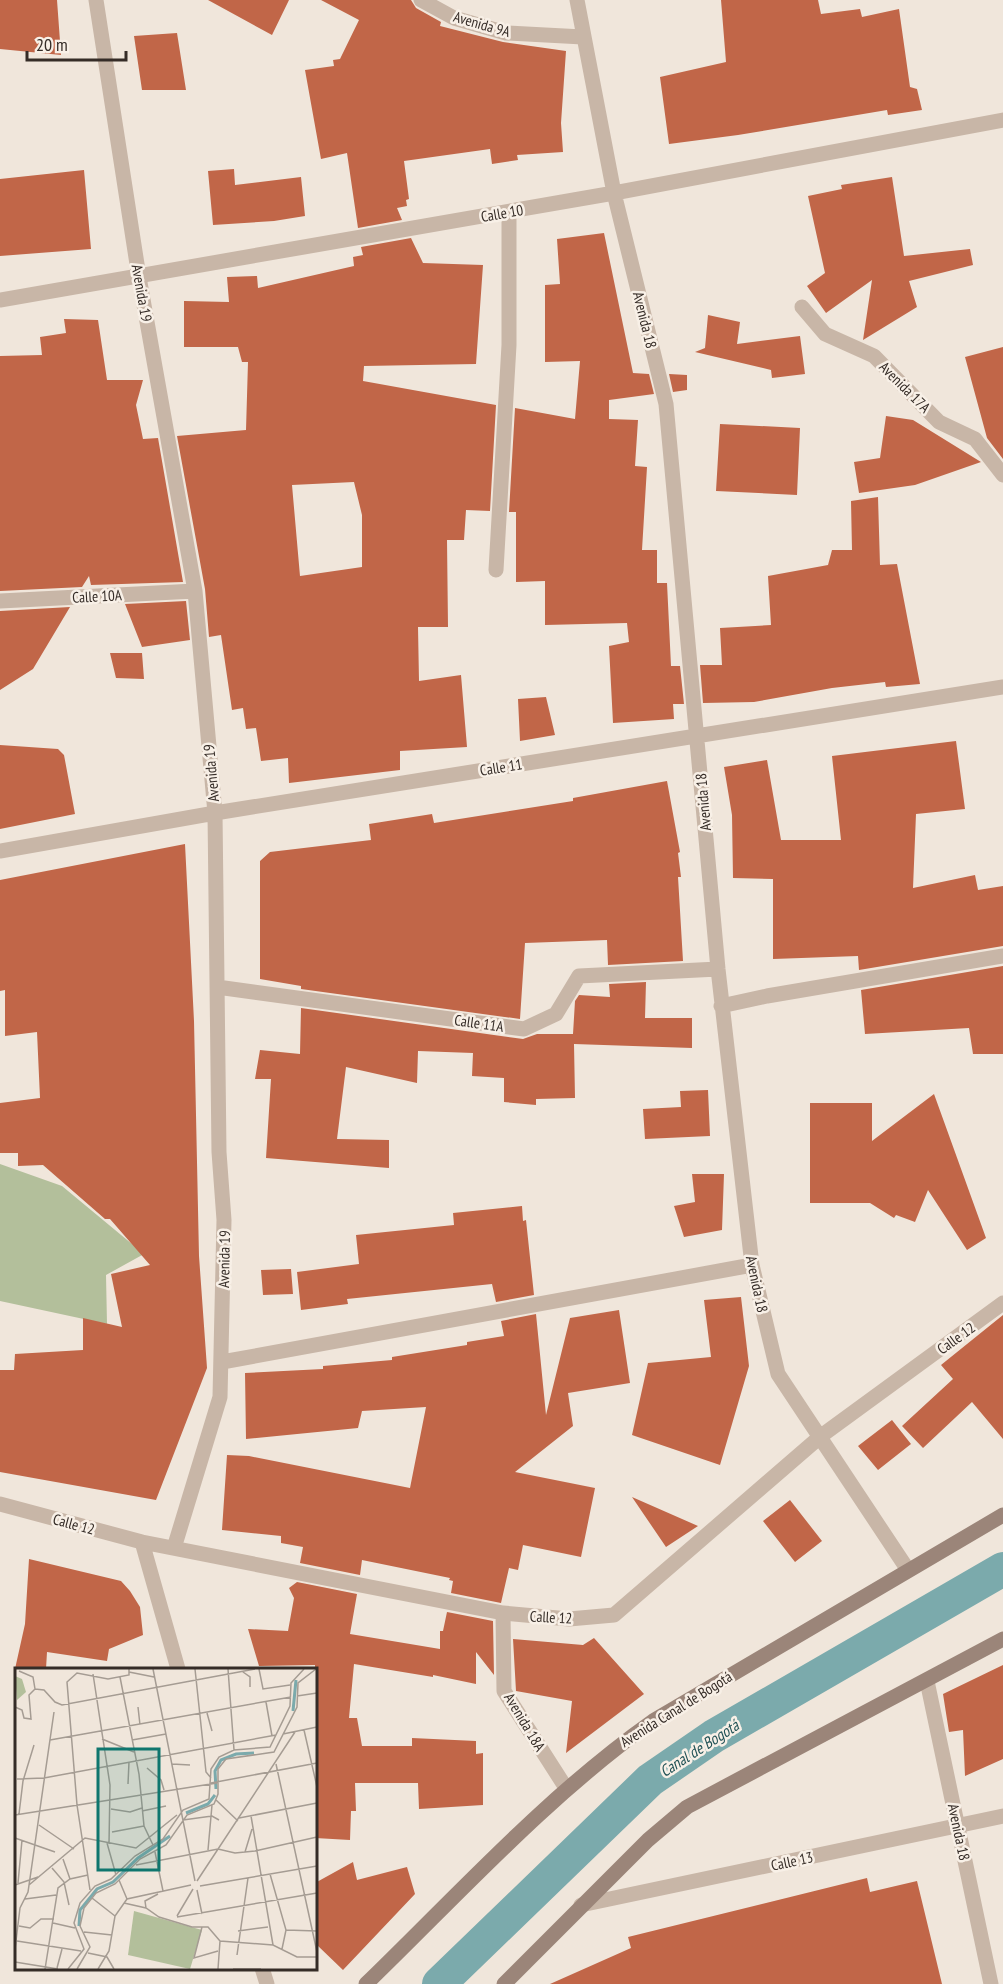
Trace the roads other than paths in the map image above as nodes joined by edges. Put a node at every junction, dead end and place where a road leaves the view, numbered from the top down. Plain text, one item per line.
1 (96, 0) edge
2 (420, 0) edge
3 (577, 0) edge
4 (583, 37) junction
5 (1003, 120) edge
6 (614, 193) junction
7 (509, 212) junction
8 (139, 277) junction
9 (0, 300) edge
10 (802, 307) dead end
11 (1003, 475) edge
12 (496, 570) dead end
13 (195, 591) junction
14 (0, 601) edge
15 (1003, 687) edge
16 (697, 736) junction
17 (215, 813) junction
18 (0, 851) edge
19 (1003, 956) edge
20 (717, 969) junction
21 (217, 987) junction
22 (721, 1006) junction
23 (752, 1265) junction
24 (1003, 1303) edge
25 (222, 1362) junction
26 (821, 1436) junction
27 (0, 1504) edge
28 (1003, 1515) edge
29 (142, 1542) junction
30 (174, 1548) junction
31 (908, 1570) junction
32 (503, 1613) junction
33 (1003, 1639) edge
34 (178, 1668) edge
35 (927, 1681) junction
36 (566, 1788) junction
37 (1003, 1816) edge
38 (958, 1826) junction
39 (581, 1905) junction
40 (262, 1969) edge
41 (267, 1984) edge
42 (366, 1984) edge
43 (504, 1984) edge
44 (991, 1984) edge

1 - 8 street, Avenida 19
2 - 4 street, Avenida 9A
3 - 4 street, Avenida 18
4 - 6 street, Avenida 18
5 - 6 street, Calle 10
6 - 7 street, Calle 10
6 - 16 street, Avenida 18
7 - 8 street, Calle 10
7 - 12 street
8 - 9 street, Calle 10
8 - 13 street, Avenida 19
10 - 11 street, Avenida 17A
13 - 14 street, Calle 10A
13 - 17 street, Avenida 19
15 - 16 street, Calle 11
16 - 17 street, Calle 11
16 - 20 street, Avenida 18
17 - 18 street, Calle 11
17 - 21 street, Avenida 19
19 - 22 street
20 - 21 street, Calle 11A
20 - 22 street, Avenida 18
21 - 25 street, Avenida 19
22 - 23 street, Avenida 18
23 - 25 street
23 - 26 street, Avenida 18
24 - 26 street, Calle 12
25 - 30 street, Avenida 19
26 - 31 street, Avenida 18
26 - 32 street, Calle 12
27 - 29 street, Calle 12
28 - 31 main road, Avenida Canal de Bogotá
29 - 30 street, Calle 12
29 - 34 street
30 - 32 street, Calle 12
31 - 36 main road, Avenida Canal de Bogotá
32 - 36 street, Avenida 18A
33 - 35 main road
35 - 38 street, Avenida 18
35 - 39 main road
36 - 42 main road, Avenida Canal de Bogotá
37 - 38 street, Calle 13
38 - 39 street, Calle 13
38 - 44 street, Avenida 18
39 - 43 main road
40 - 41 street

